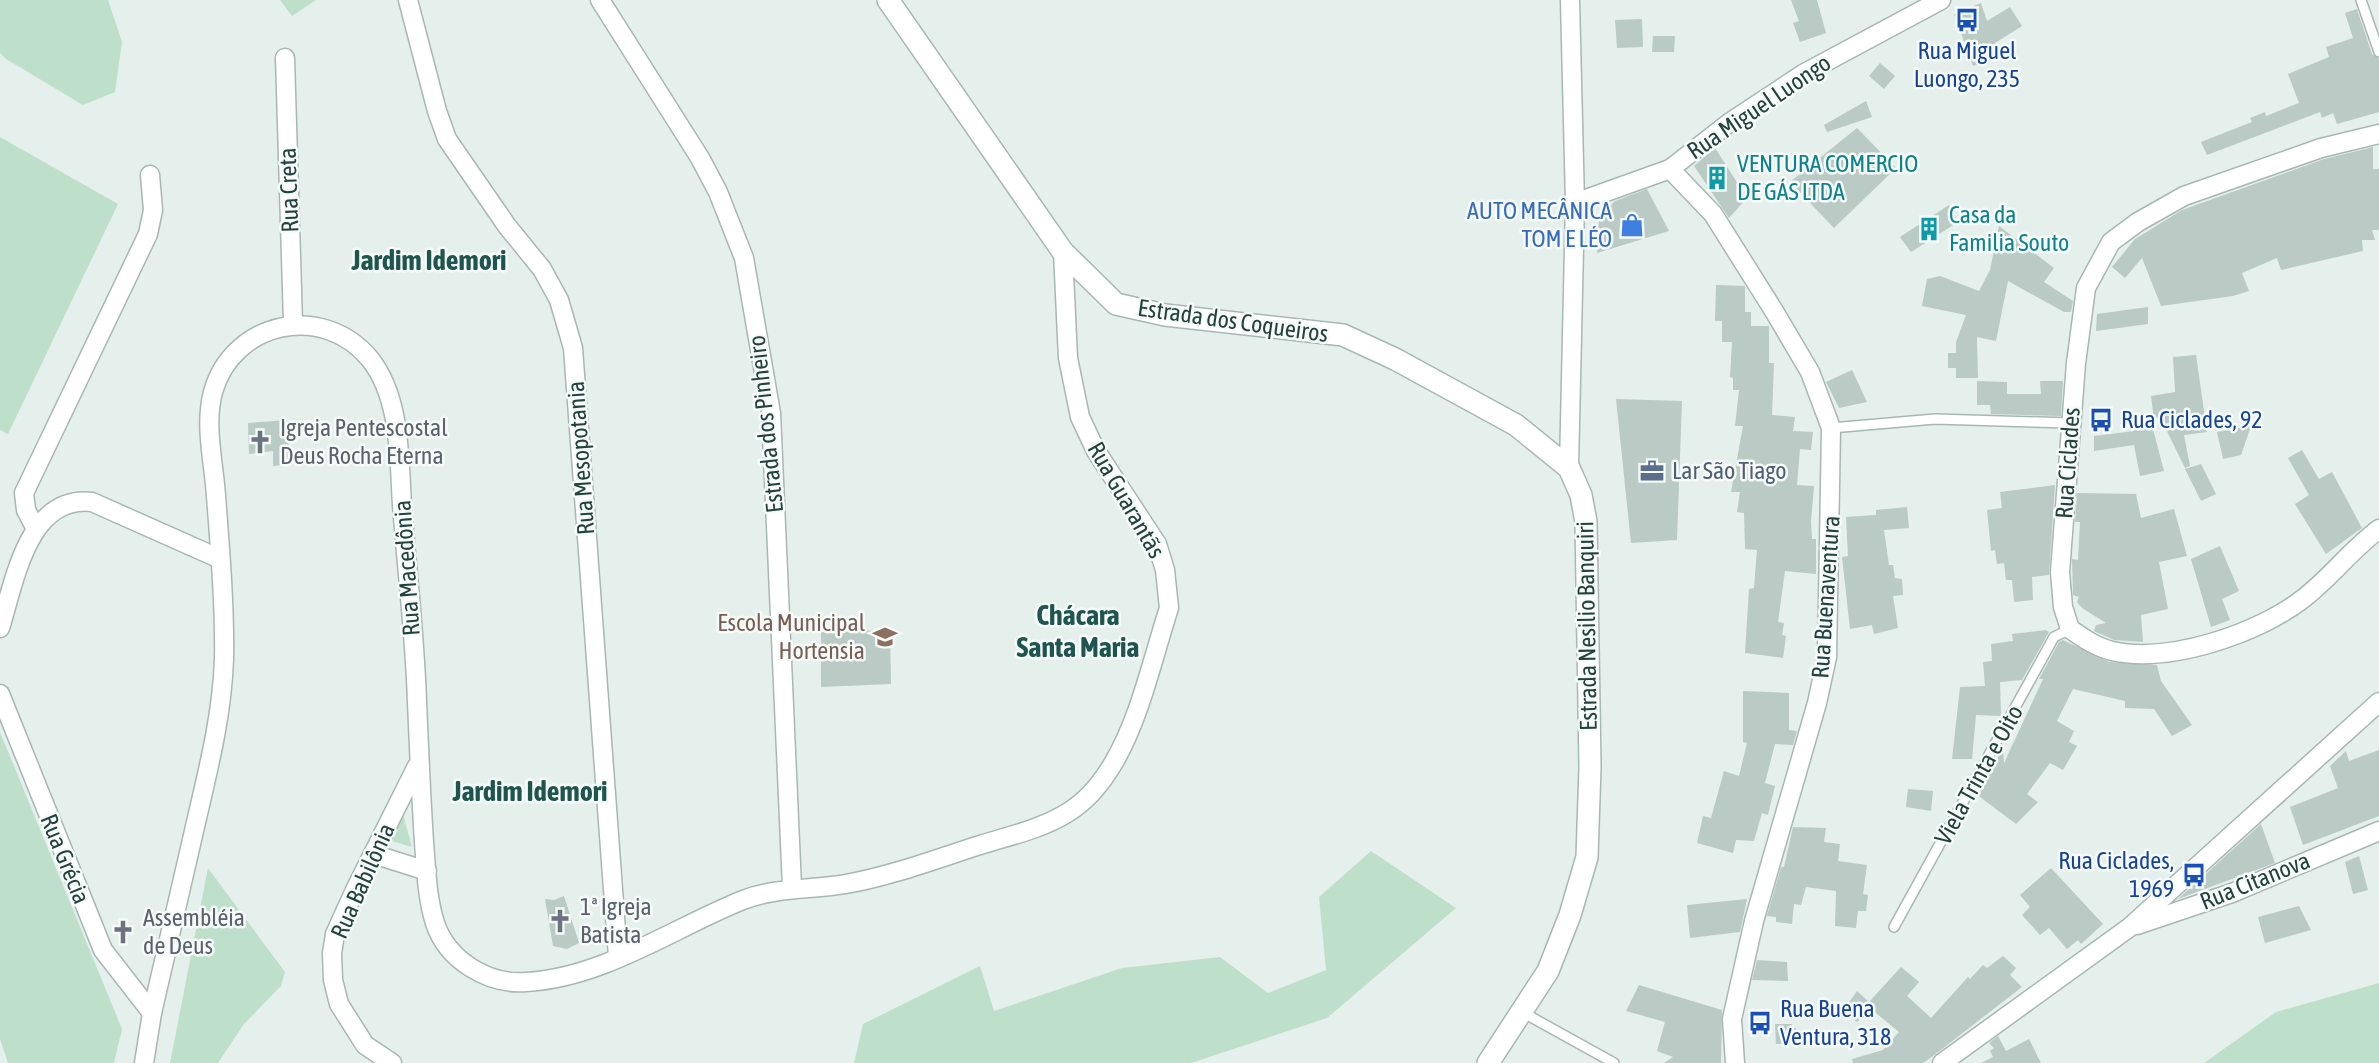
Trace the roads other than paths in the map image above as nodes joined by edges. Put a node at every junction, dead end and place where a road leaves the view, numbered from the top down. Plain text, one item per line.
1 (408, 0) edge
2 (600, 0) edge
3 (888, 0) edge
4 (1570, 0) edge
5 (1941, 0) edge
6 (2361, 0) edge
7 (2379, 52) edge
8 (285, 58) dead end
9 (2379, 134) edge
10 (1670, 169) junction
11 (150, 175) dead end
12 (1575, 203) junction
13 (1063, 253) junction
14 (293, 323) junction
15 (2070, 423) junction
16 (1831, 428) junction
17 (1569, 468) junction
18 (35, 527) junction
19 (2379, 529) edge
20 (218, 558) junction
21 (0, 628) edge
22 (2070, 629) junction
23 (0, 694) edge
24 (2379, 702) edge
25 (417, 766) junction
26 (2379, 831) edge
27 (373, 854) junction
28 (427, 870) junction
29 (792, 887) junction
30 (2130, 927) junction
31 (1894, 928) dead end
32 (618, 957) junction
33 (1522, 1012) junction
34 (152, 1013) junction
35 (144, 1063) edge
36 (392, 1063) edge
37 (1488, 1063) edge
38 (1614, 1063) edge
39 (1735, 1063) edge
40 (1942, 1063) edge

1 - 32 street, Rua Mesopotania
2 - 29 street, Estrada dos Pinheiro
3 - 13 street, Estrada dos Coqueiros
4 - 12 street, Estrada Nesilio Banquiri
5 - 10 street, Rua Miguel Luongo
6 - 7 lane
8 - 14 street, Rua Creta
9 - 15 street, Rua Ciclades
10 - 12 street, Rua Miguel Luongo
10 - 16 street, Rua Buenaventura
11 - 18 street
12 - 17 street, Estrada Nesilio Banquiri
13 - 17 street, Estrada dos Coqueiros
13 - 29 street, Rua Guarantãs
14 - 20 street
14 - 25 street, Rua Macedônia
15 - 16 lane
15 - 22 street, Rua Ciclades
16 - 39 street, Rua Buenaventura
17 - 33 street, Estrada Nesilio Banquiri
18 - 20 street
18 - 21 street
19 - 22 street
20 - 34 street
22 - 31 lane, Viela Trinta e Oito
23 - 34 street, Rua Grécia
24 - 30 street
25 - 27 street, Rua Babilônia
25 - 28 street, Rua Macedônia
26 - 30 street, Rua Citanova
27 - 28 street
27 - 36 street, Rua Babilônia
28 - 32 street, Rua Macedônia
29 - 32 street, Rua Macedônia
30 - 40 street
33 - 37 street, Estrada Nesilio Banquiri
33 - 38 lane
34 - 35 street

